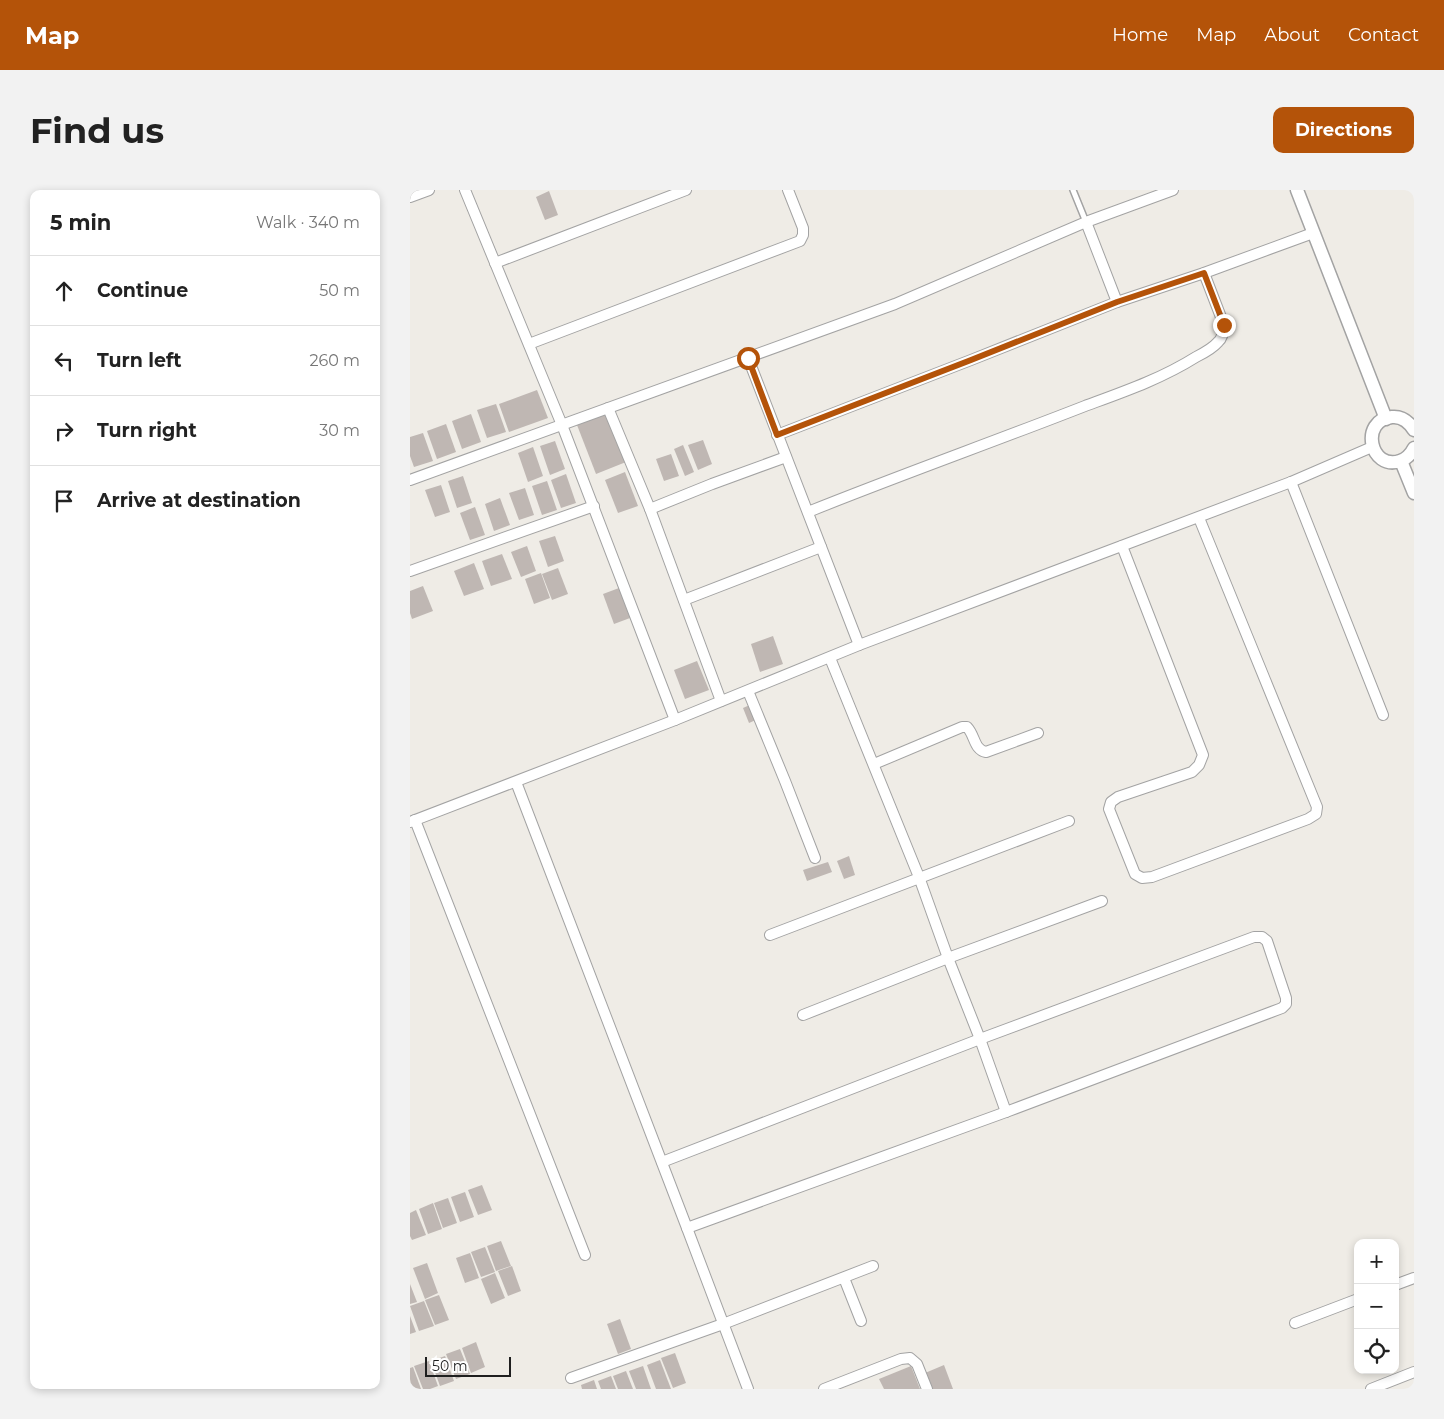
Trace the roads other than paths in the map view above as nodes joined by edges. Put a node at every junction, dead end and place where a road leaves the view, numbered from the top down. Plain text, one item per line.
1 (429, 190) edge
2 (465, 190) edge
3 (686, 190) edge
4 (788, 190) edge
5 (1073, 190) edge
6 (1172, 190) edge
7 (1297, 190) edge
8 (410, 197) edge
9 (1086, 222) junction
10 (1314, 233) junction
11 (495, 263) junction
12 (1204, 273) junction
13 (1117, 302) junction
14 (529, 344) junction
15 (748, 358) junction
16 (608, 408) junction
17 (1386, 419) junction
18 (562, 425) junction
19 (1414, 430) edge
20 (777, 435) junction
21 (1372, 448) junction
22 (1414, 448) edge
23 (786, 457) junction
24 (1402, 460) junction
25 (410, 480) edge
26 (1291, 482) junction
27 (1414, 493) edge
28 (594, 506) junction
29 (650, 509) junction
30 (808, 512) junction
31 (1199, 518) junction
32 (1122, 546) junction
33 (821, 547) junction
34 (410, 571) edge
35 (684, 600) junction
36 (859, 646) junction
37 (830, 658) junction
38 (748, 691) junction
39 (721, 701) junction
40 (1383, 715) dead end
41 (675, 720) junction
42 (1038, 733) dead end
43 (874, 764) junction
44 (516, 782) junction
45 (412, 821) edge
46 (1069, 821) dead end
47 (815, 858) dead end
48 (919, 877) junction
49 (1102, 901) dead end
50 (770, 935) dead end
51 (948, 958) junction
52 (803, 1016) dead end
53 (980, 1039) junction
54 (1006, 1112) junction
55 (662, 1162) junction
56 (687, 1228) junction
57 (585, 1255) dead end
58 (874, 1266) dead end
59 (844, 1278) junction
60 (1414, 1278) edge
61 (1398, 1284) edge
62 (1354, 1301) edge
63 (861, 1321) dead end
64 (1295, 1323) dead end
65 (723, 1324) junction
66 (1414, 1372) edge
67 (571, 1378) dead end
68 (748, 1389) edge
69 (824, 1389) edge
70 (927, 1389) edge
71 (1371, 1389) edge

1 - 8 street
2 - 11 street
3 - 11 street
4 - 14 street
5 - 9 lane
6 - 9 street
7 - 10 street
9 - 13 street
9 - 15 street
10 - 12 street
10 - 17 street
11 - 14 street
12 - 13 street
12 - 30 street
13 - 20 street
14 - 18 street
15 - 16 street
15 - 20 street
16 - 18 street
16 - 29 street
17 - 19 street
17 - 21 street
18 - 25 street
18 - 28 street
20 - 23 street
21 - 24 street
21 - 26 street
22 - 24 street
23 - 29 street
23 - 30 street
24 - 27 street
26 - 31 street
26 - 40 street
28 - 34 street
28 - 41 street
29 - 35 street
30 - 33 street
31 - 32 street
31 - 32 street
32 - 36 street
33 - 35 street
33 - 36 street
35 - 39 street
36 - 37 street
37 - 38 street
37 - 43 street
38 - 39 street
38 - 47 street
39 - 41 street
41 - 44 street
42 - 43 street
43 - 48 street
44 - 45 street
44 - 55 street
45 - 57 street
46 - 48 street
48 - 50 street
48 - 51 street
49 - 51 street
51 - 52 street
51 - 53 street
53 - 54 street
53 - 54 street
53 - 55 street
54 - 56 street
55 - 56 street
56 - 65 street
58 - 59 street
59 - 63 street
59 - 65 street
60 - 61 street
62 - 64 street
65 - 67 street
65 - 68 street
66 - 71 street
69 - 70 street

